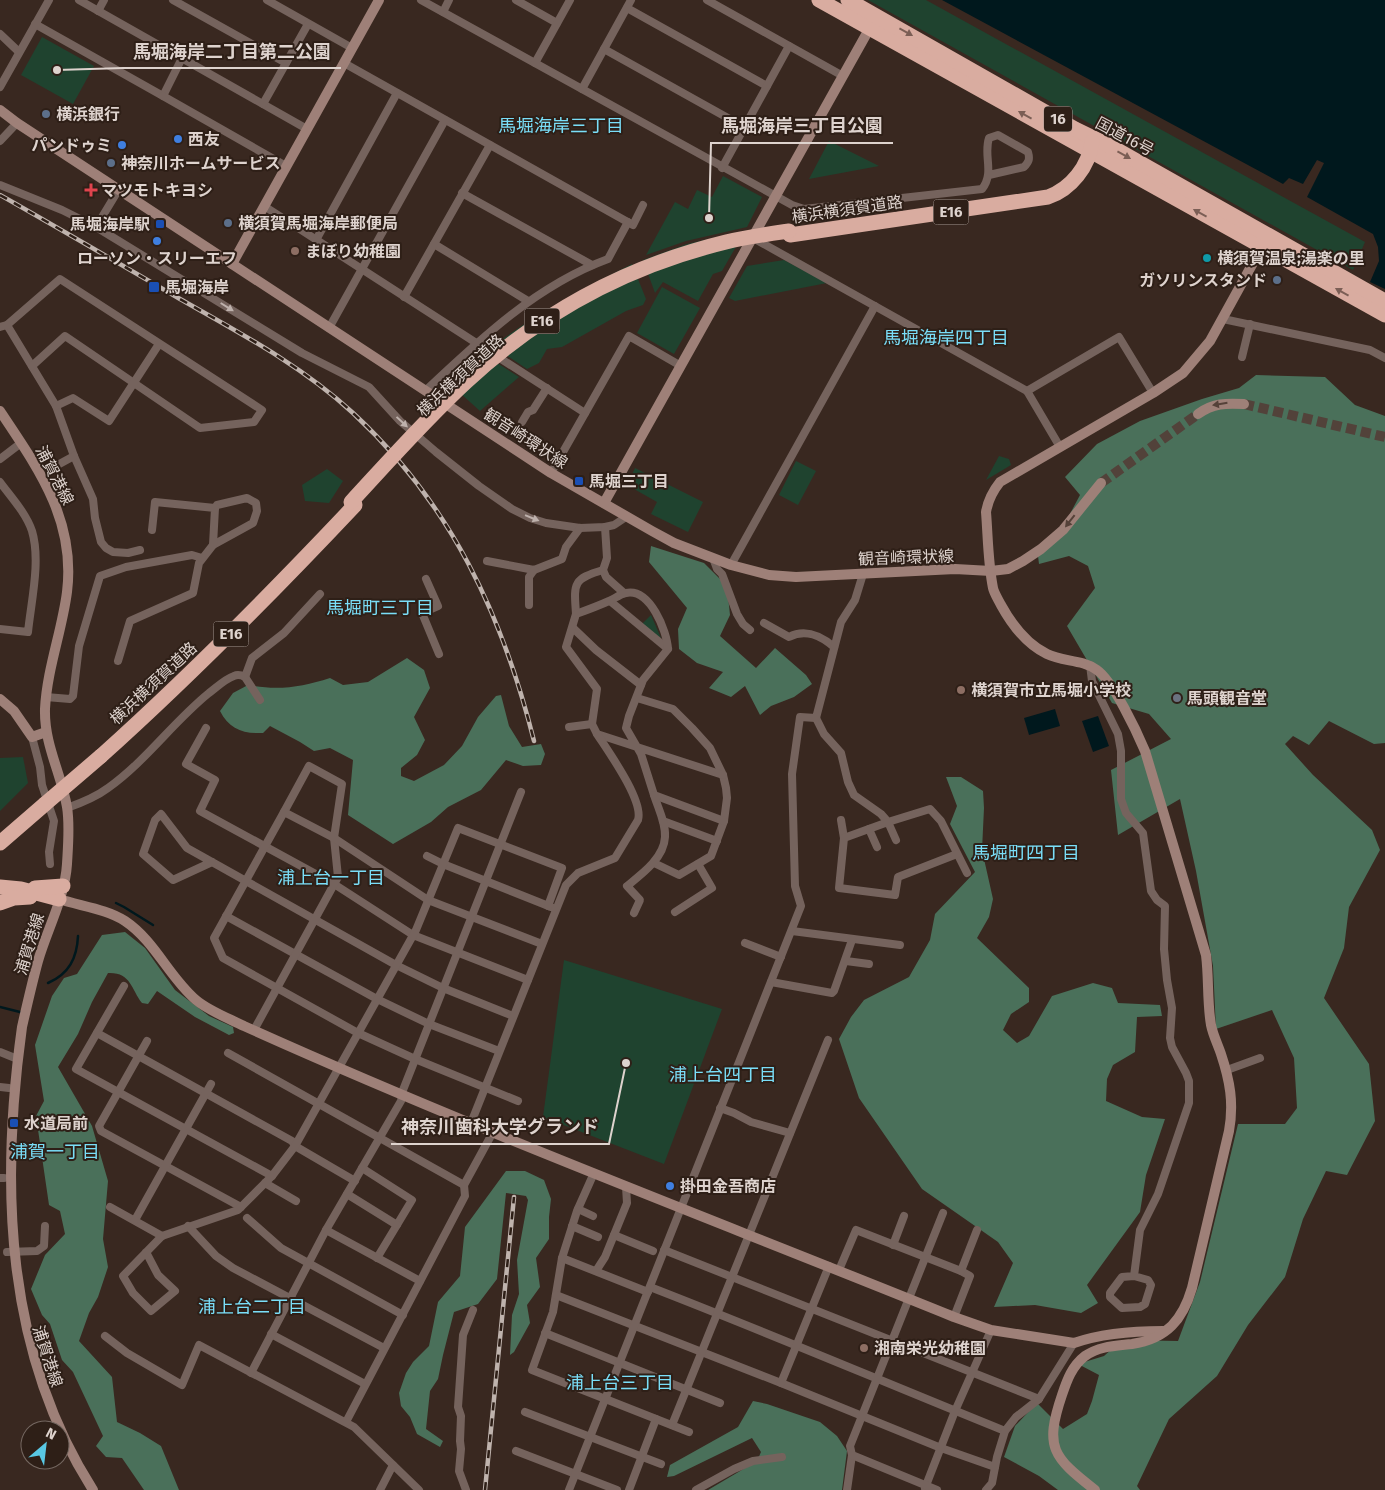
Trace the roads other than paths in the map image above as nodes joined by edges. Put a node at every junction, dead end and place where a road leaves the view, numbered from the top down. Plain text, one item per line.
1 (49, 0) edge
2 (78, 0) edge
3 (104, 0) edge
4 (173, 0) edge
5 (267, 0) edge
6 (379, 0) edge
7 (420, 0) edge
8 (449, 0) edge
9 (516, 0) edge
10 (570, 0) edge
11 (631, 0) edge
12 (707, 0) edge
13 (819, 0) edge
14 (848, 0) edge
15 (627, 8) junction
16 (98, 11) junction
17 (443, 12) junction
18 (873, 22) junction
19 (558, 23) junction
20 (35, 24) junction
21 (308, 24) junction
22 (0, 35) edge
23 (790, 46) junction
24 (352, 48) junction
25 (604, 49) junction
26 (19, 52) junction
27 (182, 58) junction
28 (286, 63) junction
29 (344, 63) junction
30 (535, 64) junction
31 (843, 76) junction
32 (767, 86) junction
33 (0, 87) edge
34 (582, 89) junction
35 (397, 93) junction
36 (163, 96) junction
37 (263, 104) junction
38 (0, 110) edge
39 (445, 120) junction
40 (17, 123) junction
41 (744, 127) junction
42 (307, 129) junction
43 (0, 141) edge
44 (490, 145) junction
45 (1089, 145) junction
46 (286, 166) junction
47 (722, 168) junction
48 (989, 176) junction
49 (0, 185) edge
50 (119, 189) junction
51 (462, 193) junction
52 (775, 197) junction
53 (644, 205) dead end
54 (264, 206) junction
55 (628, 222) junction
56 (96, 227) junction
57 (753, 238) junction
58 (316, 240) junction
59 (1265, 241) junction
60 (434, 244) junction
61 (232, 264) junction
62 (592, 265) junction
63 (363, 270) junction
64 (404, 296) junction
65 (528, 301) junction
66 (1385, 301) edge
67 (875, 306) junction
68 (1385, 316) edge
69 (1222, 319) junction
70 (1250, 324) junction
71 (3, 326) edge
72 (329, 328) junction
73 (476, 343) junction
74 (159, 344) junction
75 (1242, 357) dead end
76 (1385, 358) edge
77 (32, 366) junction
78 (681, 366) junction
79 (134, 383) junction
80 (547, 388) junction
81 (425, 391) junction
82 (1027, 391) junction
83 (1153, 393) junction
84 (1244, 404) tunnel mouth
85 (56, 406) junction
86 (0, 411) edge
87 (585, 413) junction
88 (1198, 414) tunnel mouth
89 (522, 422) dead end
90 (21, 443) junction
91 (1060, 447) junction
92 (74, 456) junction
93 (0, 459) edge
94 (52, 468) dead end
95 (551, 473) junction
96 (0, 482) edge
97 (1100, 483) tunnel mouth
98 (604, 504) junction
99 (215, 508) junction
100 (626, 517) junction
101 (605, 527) junction
102 (580, 528) junction
103 (152, 530) dead end
104 (213, 545) junction
105 (140, 550) dead end
106 (122, 553) junction
107 (202, 558) junction
108 (713, 558) junction
109 (487, 561) dead end
110 (731, 565) junction
111 (126, 567) junction
112 (534, 570) junction
113 (603, 570) junction
114 (991, 571) junction
115 (863, 574) junction
116 (426, 579) dead end
117 (624, 593) junction
118 (320, 594) dead end
119 (610, 601) junction
120 (529, 605) dead end
121 (576, 614) junction
122 (764, 623) dead end
123 (573, 628) junction
124 (0, 629) edge
125 (750, 630) dead end
126 (293, 632) dead end
127 (284, 634) junction
128 (834, 647) junction
129 (668, 649) junction
130 (439, 654) dead end
131 (118, 661) dead end
132 (1090, 665) junction
133 (245, 677) junction
134 (641, 685) junction
135 (46, 697) junction
136 (637, 698) junction
137 (0, 699) edge
138 (260, 700) dead end
139 (816, 718) junction
140 (592, 724) junction
141 (568, 726) dead end
142 (206, 728) dead end
143 (46, 732) junction
144 (597, 734) junction
145 (32, 736) junction
146 (635, 746) junction
147 (723, 775) junction
148 (521, 792) dead end
149 (654, 795) junction
150 (44, 801) junction
151 (67, 808) junction
152 (284, 812) junction
153 (841, 820) dead end
154 (663, 821) junction
155 (724, 821) junction
156 (888, 822) junction
157 (869, 829) junction
158 (0, 836) edge
159 (334, 838) junction
160 (844, 838) junction
161 (896, 840) dead end
162 (717, 841) junction
163 (0, 843) edge
164 (500, 844) junction
165 (265, 846) junction
166 (877, 847) dead end
167 (957, 854) junction
168 (427, 856) dead end
169 (212, 862) junction
170 (654, 863) junction
171 (50, 864) dead end
172 (443, 864) junction
173 (698, 864) junction
174 (967, 873) dead end
175 (246, 880) junction
176 (485, 881) junction
177 (334, 884) junction
178 (0, 887) edge
179 (61, 892) junction
180 (428, 900) junction
181 (0, 903) edge
182 (552, 908) junction
183 (675, 912) dead end
184 (634, 913) dead end
185 (226, 916) junction
186 (471, 917) junction
187 (315, 919) junction
188 (792, 931) junction
189 (413, 935) junction
190 (852, 940) junction
191 (745, 942) dead end
192 (542, 944) junction
193 (900, 945) dead end
194 (457, 952) junction
195 (296, 954) junction
196 (781, 957) junction
197 (846, 960) junction
198 (869, 964) dead end
199 (396, 965) junction
200 (528, 980) junction
201 (771, 982) junction
202 (124, 986) dead end
203 (277, 988) junction
204 (443, 988) junction
205 (377, 999) junction
206 (513, 1016) junction
207 (429, 1024) junction
208 (254, 1030) junction
209 (97, 1033) junction
210 (358, 1033) junction
211 (828, 1040) dead end
212 (147, 1041) dead end
213 (0, 1052) edge
214 (499, 1052) junction
215 (228, 1054) dead end
216 (138, 1055) junction
217 (15, 1058) junction
218 (1260, 1058) dead end
219 (415, 1059) junction
220 (339, 1067) junction
221 (1227, 1070) junction
222 (211, 1084) dead end
223 (485, 1087) junction
224 (5, 1088) edge
225 (118, 1091) junction
226 (205, 1093) junction
227 (403, 1096) junction
228 (518, 1100) dead end
229 (318, 1104) junction
230 (720, 1108) junction
231 (471, 1123) junction
232 (185, 1129) junction
233 (493, 1132) junction
234 (790, 1133) junction
235 (380, 1137) junction
236 (295, 1146) junction
237 (165, 1165) junction
238 (362, 1168) junction
239 (594, 1173) junction
240 (272, 1176) junction
241 (2, 1178) edge
242 (355, 1180) junction
243 (265, 1184) junction
244 (464, 1185) junction
245 (626, 1187) junction
246 (347, 1194) junction
247 (296, 1201) dead end
248 (110, 1207) dead end
249 (241, 1207) junction
250 (681, 1208) junction
251 (578, 1209) junction
252 (943, 1213) dead end
253 (593, 1216) dead end
254 (904, 1216) dead end
255 (247, 1218) dead end
256 (134, 1220) junction
257 (397, 1224) junction
258 (45, 1226) dead end
259 (188, 1226) junction
260 (572, 1226) junction
261 (326, 1230) junction
262 (977, 1230) dead end
263 (748, 1234) junction
264 (614, 1235) junction
265 (162, 1236) junction
266 (598, 1237) dead end
267 (893, 1245) junction
268 (664, 1250) junction
269 (653, 1251) dead end
270 (8, 1252) junction
271 (146, 1252) junction
272 (378, 1258) junction
273 (562, 1258) junction
274 (925, 1258) junction
275 (308, 1264) junction
276 (834, 1268) junction
277 (596, 1271) junction
278 (961, 1271) junction
279 (1134, 1276) junction
280 (731, 1277) junction
281 (420, 1282) junction
282 (649, 1290) junction
283 (556, 1295) junction
284 (290, 1298) junction
285 (909, 1298) junction
286 (811, 1309) junction
287 (474, 1310) dead end
288 (717, 1313) junction
289 (403, 1314) junction
290 (954, 1317) junction
291 (634, 1325) junction
292 (991, 1330) junction
293 (1165, 1332) junction
294 (545, 1333) junction
295 (271, 1334) junction
296 (105, 1336) dead end
297 (892, 1341) junction
298 (1074, 1343) junction
299 (797, 1345) junction
300 (384, 1348) junction
301 (702, 1352) junction
302 (620, 1363) junction
303 (251, 1373) junction
304 (972, 1373) junction
305 (877, 1380) junction
306 (781, 1383) junction
307 (365, 1384) junction
308 (686, 1390) junction
309 (1039, 1399) junction
310 (605, 1400) junction
311 (720, 1403) dead end
312 (955, 1411) junction
313 (525, 1412) dead end
314 (862, 1416) junction
315 (656, 1419) junction
316 (346, 1422) junction
317 (672, 1426) junction
318 (1005, 1430) junction
319 (689, 1432) dead end
320 (590, 1436) junction
321 (941, 1448) junction
322 (516, 1451) dead end
323 (852, 1455) junction
324 (642, 1457) junction
325 (782, 1457) dead end
326 (661, 1464) dead end
327 (393, 1465) junction
328 (995, 1466) junction
329 (576, 1474) junction
330 (993, 1487) edge
331 (925, 1488) edge
332 (93, 1490) edge
333 (380, 1490) edge
334 (420, 1490) edge
335 (466, 1490) edge
336 (569, 1490) edge
337 (617, 1490) edge
338 (629, 1490) edge
339 (696, 1490) edge
340 (847, 1490) edge
341 (937, 1490) edge
342 (986, 1490) edge
343 (1095, 1490) edge

1 - 20 street
2 - 16 street
3 - 16 street
4 - 28 street
5 - 21 street
6 - 24 street
7 - 17 street
8 - 17 street
9 - 19 street
10 - 19 street
11 - 15 street
12 - 23 street
13 - 18 highway, 国道16号 / 16
14 - 18 highway, 国道16号 / 16
15 - 25 street
15 - 32 street
16 - 27 street
17 - 30 street
18 - 31 street
18 - 45 highway, 国道16号 / 16
19 - 30 street
20 - 26 street
20 - 36 street
21 - 24 street
21 - 28 street
22 - 26 street
23 - 31 street
23 - 32 street
24 - 29 street
25 - 34 street
25 - 41 street
26 - 33 street
27 - 36 street
27 - 37 street
28 - 37 street
29 - 35 street
29 - 42 street
30 - 34 street
31 - 52 street
32 - 41 street
34 - 47 street
35 - 39 street
35 - 58 street
36 - 46 street
37 - 42 street
38 - 40 street, 観音崎環状線
39 - 44 street
39 - 63 street
40 - 43 street
40 - 50 street, 観音崎環状線
41 - 47 street
42 - 46 street
44 - 51 street
44 - 55 street
45 - 59 highway, 国道16号 / 16
45 - 150 highway, 横浜横須賀道路 / E16
46 - 54 street
47 - 52 street
48 - 48 street
48 - 52 street
49 - 56 street
50 - 56 street
50 - 61 street, 観音崎環状線
51 - 60 street
51 - 62 street
52 - 57 street
53 - 55 street
54 - 58 street
54 - 61 street
55 - 62 street
56 -> 102 street
57 - 67 street
57 - 78 street
58 - 63 street
59 - 66 highway, 国道16号 / 16
68 -> 59 highway, 国道16号 / 16
59 - 69 street
60 - 64 street
60 - 65 street
61 - 72 street, 観音崎環状線
62 - 65 street
63 - 64 street
63 - 72 street
64 - 73 street
65 - 73 street
67 - 82 street
67 - 110 street
69 - 70 street
69 - 83 street
70 - 75 street
70 - 76 street
71 - 74 street
71 - 77 street
72 - 81 street, 観音崎環状線
73 - 80 street
73 - 81 street
74 - 79 street
74 - 79 street
77 - 79 street
77 - 85 street
78 - 87 street
78 - 98 street
79 - 85 street
80 - 87 street
80 - 89 street
81 - 95 street, 観音崎環状線
82 - 83 street
82 - 91 street
83 - 91 street
84 -> 88 street
85 - 92 street
86 - 90 street, 浦賀港線
87 - 95 street
90 - 93 street
90 - 135 street, 浦賀港線
91 - 114 street
92 - 94 street
92 - 106 street
95 - 98 street, 観音崎環状線
96 - 124 street
97 -> 114 street, 観音崎環状線
98 - 100 street, 観音崎環状線
99 - 103 street
99 - 104 street
99 - 104 street
100 - 101 street
100 - 108 street, 観音崎環状線
101 - 102 street
101 - 113 street
102 - 112 street
104 - 107 street
105 - 106 street
106 - 111 street
107 - 111 street
107 - 131 street
108 - 110 street, 観音崎環状線
108 - 125 street
109 - 112 street
110 - 115 street, 観音崎環状線
111 - 135 street
112 - 120 street
113 - 117 street
113 - 121 street
114 - 115 street, 観音崎環状線
114 - 132 street
115 - 128 street
116 - 130 street
117 - 119 street
117 - 129 street
118 - 127 street
119 - 121 street
119 - 129 street
121 - 123 street
122 - 128 street
123 - 134 street
123 - 140 street
126 - 127 street
127 - 133 street
128 - 139 street
129 - 134 street
132 - 221 street
132 - 279 street
133 - 138 street
133 - 151 street
134 - 136 street
135 - 143 street, 浦賀港線
136 - 146 street
136 - 147 street
137 - 145 street
139 - 156 street
139 - 188 street
140 - 141 street
140 - 144 street
142 - 165 street
143 - 145 street
143 - 151 street, 浦賀港線
144 - 146 street
144 - 182 street
145 - 171 street
146 - 147 street
146 - 149 street
147 - 155 street
148 - 164 street
149 - 154 street
149 - 155 street
150 - 158 highway, 横浜横須賀道路 / E16
150 - 163 highway, 横浜横須賀道路 / E16
151 - 179 street, 浦賀港線
152 - 159 street
152 - 159 street
152 - 165 street
153 - 160 street
154 - 162 street
154 - 170 street
155 - 162 street
156 - 157 street
156 - 161 street
156 - 167 street
157 - 160 street
157 - 166 street
159 - 177 street
159 - 180 street
160 - 167 street
162 - 173 street
164 - 172 street
164 - 176 street
164 - 182 street
165 - 175 street
165 - 177 street
167 - 174 street
168 - 172 street
169 - 169 street
169 - 175 street
170 - 173 street
170 - 184 street
172 - 176 street
172 - 180 street
173 - 183 street
175 - 185 street
175 - 187 street
176 - 182 street
176 - 186 street
177 - 187 street
177 - 189 street
178 - 179 highway
179 - 181 highway
179 - 208 street
179 - 217 street, 浦賀港線
180 - 186 street
180 - 189 street
182 - 192 street
185 - 195 street
185 - 203 street
186 - 192 street
186 - 194 street
187 - 195 street
187 - 199 street
188 - 190 street
188 - 196 street
189 - 194 street
189 - 199 street
190 - 193 street
190 - 197 street
191 - 196 street
192 - 200 street
194 - 200 street
194 - 204 street
195 - 203 street
195 - 205 street
196 - 201 street
197 - 198 street
197 - 201 street
199 - 204 street
199 - 205 street
200 - 206 street
201 - 230 street
202 - 209 street
203 - 208 street
203 - 210 street
204 - 206 street
204 - 207 street
205 - 207 street
205 - 210 street
206 - 214 street
207 - 214 street
207 - 219 street
208 - 220 street
209 - 216 street
209 - 225 street
210 - 219 street
210 - 220 street
211 - 234 street
212 - 216 street
213 - 217 street
214 - 223 street
215 - 229 street
216 - 225 street
216 - 226 street
217 - 224 street, 浦賀港線
218 - 221 street
219 - 223 street
219 - 227 street
220 - 227 street
220 - 229 street
221 - 293 street
222 - 226 street
223 - 228 street
223 - 231 street
224 - 241 street, 浦賀港線
225 - 232 street
225 - 237 street
226 - 232 street
226 - 236 street
227 - 231 street
227 - 235 street
229 - 235 street
229 - 236 street
230 - 234 street
230 - 250 street
231 - 233 street
232 - 237 street
232 - 240 street
233 - 239 street
233 - 244 street
234 - 263 street
235 - 238 street
235 - 244 street
236 - 240 street
236 - 242 street
237 - 249 street
237 - 256 street
238 - 242 street
238 - 257 street
239 - 245 street
239 - 251 street
240 - 243 street
241 - 270 street, 浦賀港線
242 - 246 street
243 - 247 street
243 - 249 street
244 - 281 street
245 - 250 street
245 - 264 street
246 - 257 street
246 - 261 street
248 - 256 street
249 - 259 street
250 - 263 street
250 - 268 street
251 - 253 street
251 - 260 street
252 - 274 street
254 - 267 street
255 - 275 street
256 - 265 street
257 - 272 street
258 - 270 street
259 - 265 street
259 - 284 street
260 - 266 street
260 - 273 street
261 - 272 street
261 - 275 street
262 - 278 street
263 - 276 street
263 - 280 street
264 - 269 street
264 - 277 street
265 - 271 street
267 - 274 street
267 - 276 street
268 - 280 street
268 - 282 street
270 - 332 street, 浦賀港線
271 - 271 street
272 - 281 street
273 - 277 street
273 - 283 street
274 - 278 street
274 - 285 street
275 - 284 street
275 - 289 street
276 - 285 street
276 - 286 street
277 - 282 street
278 - 290 street
279 - 279 street
280 - 286 street
280 - 288 street
281 - 289 street
282 - 288 street
282 - 291 street
283 - 291 street
283 - 294 street
284 - 295 street
284 - 300 street
285 - 290 street
285 - 297 street
286 - 297 street
286 - 299 street
287 - 335 street
288 - 299 street
288 - 301 street
289 - 300 street
290 - 292 street
291 - 301 street
291 - 302 street
292 - 298 street
292 - 304 street
293 - 298 street
293 - 343 street
294 - 302 street
294 - 310 street
295 - 303 street
295 - 307 street
296 - 303 street
297 - 304 street
297 - 305 street
298 - 309 street
299 - 305 street
299 - 306 street
300 - 307 street
301 - 306 street
301 - 308 street
302 - 308 street
302 - 310 street
303 - 316 street
304 - 309 street
304 - 312 street
305 - 312 street
305 - 314 street
306 - 314 street
307 - 316 street
308 - 311 street
308 - 317 street
309 - 318 street
310 - 315 street
310 - 320 street
312 - 318 street
312 - 321 street
313 - 320 street
314 - 321 street
314 - 323 street
315 - 317 street
315 - 324 street
316 - 327 street
317 - 319 street
318 - 328 street
320 - 324 street
320 - 329 street
321 - 328 street
321 - 331 street
322 - 329 street
323 - 331 street
323 - 340 street
324 - 326 street
324 - 338 street
325 - 339 street
327 - 333 street
327 - 334 street
328 - 330 street
329 - 336 street
329 - 337 street
330 - 342 street
331 - 341 street

